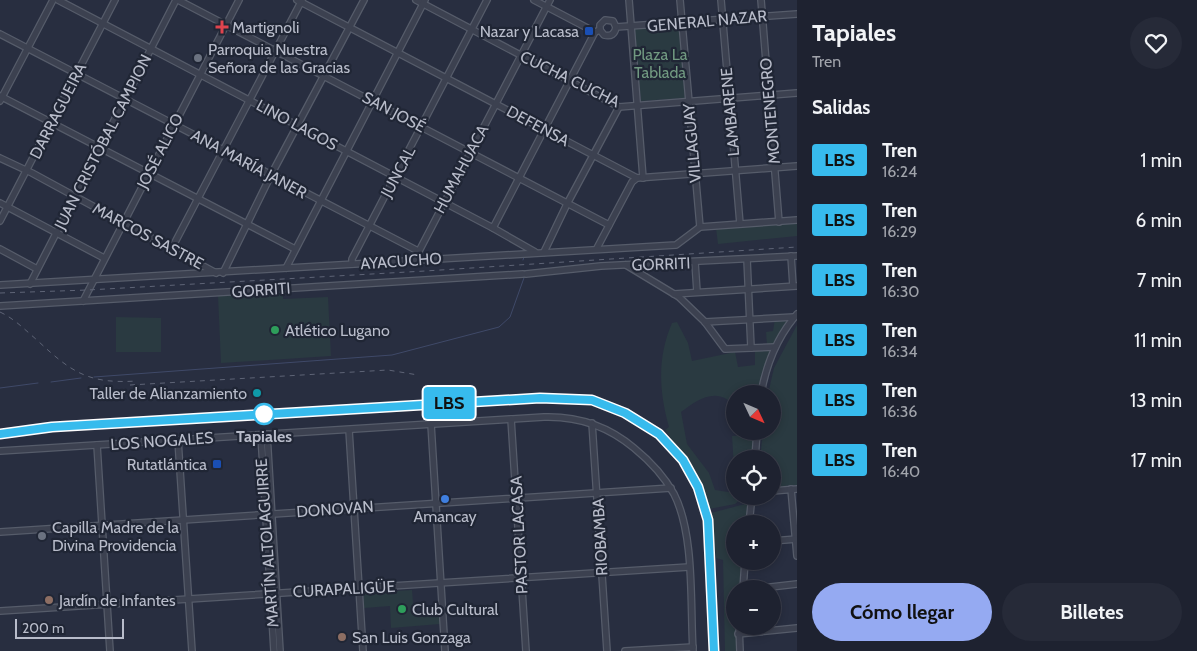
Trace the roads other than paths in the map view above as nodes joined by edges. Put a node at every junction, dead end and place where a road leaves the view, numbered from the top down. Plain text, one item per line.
1 (52, 0) edge
2 (58, 0) edge
3 (115, 0) edge
4 (177, 0) edge
5 (238, 0) edge
6 (364, 0) edge
7 (416, 0) edge
8 (487, 0) edge
9 (534, 0) edge
10 (550, 0) edge
11 (628, 0) edge
12 (680, 0) edge
13 (721, 0) edge
14 (761, 0) edge
15 (300, 1) edge
16 (424, 2) edge
17 (546, 7) junction
18 (797, 14) edge
19 (762, 17) junction
20 (723, 20) junction
21 (102, 23) junction
22 (682, 23) junction
23 (226, 25) junction
24 (350, 27) junction
25 (616, 27) junction
26 (631, 27) junction
27 (472, 29) junction
28 (598, 31) junction
29 (0, 34) edge
30 (28, 48) junction
31 (151, 48) junction
32 (275, 51) junction
33 (398, 53) junction
34 (521, 54) junction
35 (76, 74) junction
36 (200, 74) junction
37 (324, 76) junction
38 (447, 78) junction
39 (570, 80) junction
40 (797, 93) edge
41 (769, 95) junction
42 (1, 98) edge
43 (729, 98) junction
44 (124, 99) junction
45 (248, 99) junction
46 (372, 101) junction
47 (689, 102) junction
48 (495, 104) junction
49 (637, 105) junction
50 (619, 106) junction
51 (51, 123) junction
52 (174, 125) junction
53 (297, 125) junction
54 (422, 127) junction
55 (544, 130) junction
56 (100, 148) junction
57 (223, 150) junction
58 (346, 151) junction
59 (470, 152) junction
60 (593, 155) junction
61 (0, 158) edge
62 (797, 166) edge
63 (775, 168) junction
64 (27, 170) junction
65 (735, 171) junction
66 (148, 173) junction
67 (694, 174) junction
68 (271, 175) junction
69 (395, 176) junction
70 (518, 178) junction
71 (640, 178) junction
72 (74, 196) junction
73 (198, 199) junction
74 (320, 201) junction
75 (444, 202) junction
76 (0, 204) edge
77 (566, 204) junction
78 (8, 207) junction
79 (797, 220) edge
80 (0, 221) edge
81 (779, 222) junction
82 (123, 223) junction
83 (246, 224) junction
84 (740, 224) junction
85 (609, 225) junction
86 (370, 226) junction
87 (700, 227) junction
88 (493, 228) junction
89 (56, 233) junction
90 (172, 248) junction
91 (597, 248) junction
92 (0, 249) edge
93 (295, 249) junction
94 (418, 251) junction
95 (535, 252) junction
96 (544, 252) junction
97 (794, 256) edge
98 (104, 258) junction
99 (416, 259) junction
100 (747, 260) junction
101 (695, 262) junction
102 (352, 264) junction
103 (626, 265) junction
104 (286, 268) junction
105 (37, 269) junction
106 (223, 272) junction
107 (216, 273) junction
108 (93, 280) junction
109 (30, 284) junction
110 (0, 285) edge
111 (795, 286) edge
112 (748, 289) junction
113 (697, 292) junction
114 (674, 294) junction
115 (83, 301) junction
116 (0, 306) edge
117 (795, 315) edge
118 (749, 318) junction
119 (705, 322) junction
120 (775, 347) junction
121 (751, 348) junction
122 (763, 385) edge
123 (512, 419) junction
124 (592, 423) junction
125 (431, 424) junction
126 (349, 430) junction
127 (264, 434) junction
128 (178, 440) junction
129 (97, 445) junction
130 (0, 451) edge
131 (671, 488) junction
132 (794, 489) edge
133 (781, 490) edge
134 (597, 492) junction
135 (518, 497) junction
136 (436, 502) junction
137 (354, 508) junction
138 (269, 514) junction
139 (184, 519) junction
140 (102, 525) junction
141 (0, 532) edge
142 (796, 539) edge
143 (781, 540) edge
144 (797, 556) edge
145 (689, 567) junction
146 (602, 573) junction
147 (522, 579) junction
148 (441, 584) junction
149 (797, 584) edge
150 (781, 586) edge
151 (359, 588) junction
152 (273, 594) junction
153 (188, 599) junction
154 (107, 605) junction
155 (0, 611) edge
156 (797, 628) edge
157 (781, 630) edge
158 (738, 635) edge
159 (693, 649) edge
160 (110, 651) edge
161 (192, 651) edge
162 (274, 651) edge
163 (280, 651) edge
164 (363, 651) edge
165 (445, 651) edge
166 (526, 651) edge
167 (607, 651) edge
168 (625, 651) edge
169 (740, 651) edge

1 - 30 street
2 - 21 street, LINO LAGOS
3 - 21 street, DARRAGUEIRA
4 - 23 street, SAN JOSÉ
4 - 31 street, JUAN CRISTÓBAL CAMPION
5 - 23 street, JOSÉ ALICO
6 - 24 street
7 - 16 street, CUCHA CUCHA
8 - 27 street, JUNCAL
9 - 17 street
10 - 17 street, HUMAHUACA
11 - 26 street
12 - 22 street, VILLAGUAY
13 - 20 street, LAMBARENE
14 - 19 street, MONTENEGRO
15 - 24 street, DEFENSA
15 - 32 street
16 - 27 street, CUCHA CUCHA
16 - 33 street
17 - 28 street
17 - 34 street, HUMAHUACA
18 - 19 street, GENERAL NAZAR
19 - 20 street, GENERAL NAZAR
19 - 41 street, MONTENEGRO
20 - 22 street, GENERAL NAZAR
20 - 43 street, LAMBARENE
21 - 31 street, LINO LAGOS
21 - 35 street, DARRAGUEIRA
22 - 26 street, GENERAL NAZAR
22 - 47 street, VILLAGUAY
23 - 32 street, SAN JOSÉ
23 - 36 street, JOSÉ ALICO
24 - 33 street, DEFENSA
24 - 37 street
25 - 26 street, GENERAL NAZAR
25 - 28 street
25 - 28 street
26 - 49 street
27 - 34 street, CUCHA CUCHA
27 - 38 street, JUNCAL
28 - 39 street
29 - 30 street, ANA MARÍA JANER
30 - 35 street, ANA MARÍA JANER
30 - 42 street
31 - 36 street, LINO LAGOS
31 - 44 street, JUAN CRISTÓBAL CAMPION
32 - 37 street, SAN JOSÉ
32 - 45 street
33 - 38 street, DEFENSA
33 - 46 street
34 - 39 street, CUCHA CUCHA
34 - 48 street, HUMAHUACA
35 - 44 street, ANA MARÍA JANER
35 - 51 street, DARRAGUEIRA
36 - 45 street, LINO LAGOS
36 - 52 street, JOSÉ ALICO
37 - 46 street, SAN JOSÉ
37 - 53 street
38 - 48 street, DEFENSA
38 - 54 street, JUNCAL
39 - 50 street, CUCHA CUCHA
39 - 55 street
40 - 41 street, CUCHA CUCHA
41 - 43 street, CUCHA CUCHA
41 - 63 street, MONTENEGRO
42 - 51 street
43 - 47 street, CUCHA CUCHA
43 - 65 street, LAMBARENE
44 - 52 street, ANA MARÍA JANER
44 - 56 street, JUAN CRISTÓBAL CAMPION
45 - 53 street, LINO LAGOS
45 - 57 street
46 - 54 street, SAN JOSÉ
46 - 58 street
47 - 49 street, CUCHA CUCHA
47 - 67 street, VILLAGUAY
48 - 55 street, DEFENSA
48 - 59 street, HUMAHUACA
49 - 50 street, CUCHA CUCHA
49 - 71 street
50 - 60 street
51 - 56 street
51 - 64 street, DARRAGUEIRA
52 - 57 street, ANA MARÍA JANER
52 - 66 street, JOSÉ ALICO
53 - 58 street, LINO LAGOS
53 - 68 street
54 - 59 street, SAN JOSÉ
54 - 69 street, JUNCAL
55 - 60 street, DEFENSA
55 - 70 street
56 - 66 street
56 - 72 street, JUAN CRISTÓBAL CAMPION
57 - 68 street, ANA MARÍA JANER
57 - 73 street
58 - 69 street, LINO LAGOS
58 - 74 street
59 - 70 street, SAN JOSÉ
59 - 75 street, HUMAHUACA
60 - 71 street, DEFENSA
60 - 77 street
61 - 64 street, MARCOS SASTRE
62 - 63 street
63 - 65 street
63 - 81 street, MONTENEGRO
64 - 72 street, MARCOS SASTRE
64 - 78 street, DARRAGUEIRA
65 - 67 street
65 - 84 street, LAMBARENE
66 - 73 street
66 - 82 street, JOSÉ ALICO
67 - 71 street
67 - 87 street, VILLAGUAY
68 - 74 street, ANA MARÍA JANER
68 - 83 street
69 - 75 street, LINO LAGOS
69 - 86 street, JUNCAL
70 - 77 street, SAN JOSÉ
70 - 88 street
71 - 85 street
72 - 82 street, MARCOS SASTRE
72 - 89 street, JUAN CRISTÓBAL CAMPION
73 - 83 street
73 - 90 street
74 - 86 street, ANA MARÍA JANER
74 - 93 street
75 - 88 street, LINO LAGOS
75 - 94 street, HUMAHUACA
76 - 78 street
77 - 85 street, SAN JOSÉ
77 - 96 street
78 - 80 street, DARRAGUEIRA
78 - 89 street
79 - 81 street
81 - 84 street
82 - 90 street, MARCOS SASTRE
82 - 98 street, JOSÉ ALICO
83 - 93 street
83 - 106 street
84 - 87 street
85 - 91 street
86 - 94 street, ANA MARÍA JANER
86 - 102 street, JUNCAL
87 - 91 street, AYACUCHO
88 - 95 street, LINO LAGOS
89 - 98 street
89 - 105 street, JUAN CRISTÓBAL CAMPION
90 - 107 street, MARCOS SASTRE
91 - 96 street, AYACUCHO
92 - 105 street
93 - 104 street
94 - 99 street, HUMAHUACA
95 - 96 street, AYACUCHO
95 - 99 street, AYACUCHO
97 - 100 street, GORRITI
97 - 111 street
98 - 108 street, JOSÉ ALICO
99 - 102 street, AYACUCHO
100 - 101 street, GORRITI
100 - 112 street
101 - 103 street, GORRITI
101 - 113 street
102 - 104 street, AYACUCHO
103 - 114 street
103 - 115 street, GORRITI
104 - 106 street, AYACUCHO
105 - 109 street, JUAN CRISTÓBAL CAMPION
106 - 107 street, AYACUCHO
107 - 108 street, AYACUCHO
108 - 109 street, AYACUCHO
108 - 115 street, JOSÉ ALICO
109 - 110 street, AYACUCHO
111 - 112 street
112 - 113 street
112 - 118 street
113 - 114 street
114 - 119 street
115 - 116 street, GORRITI
117 - 118 street
117 - 120 street
118 - 119 street
118 - 121 street
119 - 121 street
120 - 121 street
120 - 122 street
123 - 124 street, LOS NOGALES
123 - 125 street, LOS NOGALES
123 - 135 street, PASTOR LACASA
124 - 131 street, LOS NOGALES
124 - 134 street, RIOBAMBA
125 - 126 street, LOS NOGALES
125 - 136 street
126 - 127 street, LOS NOGALES
126 - 137 street
127 - 128 street, LOS NOGALES
127 - 138 street, MARTÍN ALTOLAGUIRRE
128 - 129 street, LOS NOGALES
128 - 139 street
129 - 130 street, LOS NOGALES
129 - 140 street
131 - 134 street, DONOVAN
131 - 145 street, LOS NOGALES
132 - 133 street
132 - 142 street
134 - 135 street, DONOVAN
134 - 146 street, RIOBAMBA
135 - 136 street, DONOVAN
135 - 147 street, PASTOR LACASA
136 - 137 street, DONOVAN
136 - 148 street
137 - 138 street, DONOVAN
137 - 151 street
138 - 139 street, DONOVAN
138 - 152 street, MARTÍN ALTOLAGUIRRE
139 - 140 street, DONOVAN
139 - 153 street
140 - 141 street, DONOVAN
140 - 154 street
142 - 143 street
142 - 144 street
145 - 146 street, CURAPALIGÜE
145 - 159 street, LOS NOGALES
146 - 147 street, CURAPALIGÜE
146 - 167 street, RIOBAMBA
147 - 148 street, CURAPALIGÜE
147 - 166 street, PASTOR LACASA
148 - 151 street, CURAPALIGÜE
148 - 165 street
149 - 150 street
151 - 152 street, CURAPALIGÜE
151 - 164 street
152 - 153 street, CURAPALIGÜE
152 - 162 street, MARTÍN ALTOLAGUIRRE
152 - 163 street, MARTÍN ALTOLAGUIRRE
153 - 154 street, CURAPALIGÜE
153 - 161 street
154 - 155 street, CURAPALIGÜE
154 - 160 street
156 - 157 street
158 - 169 street
159 - 168 street

